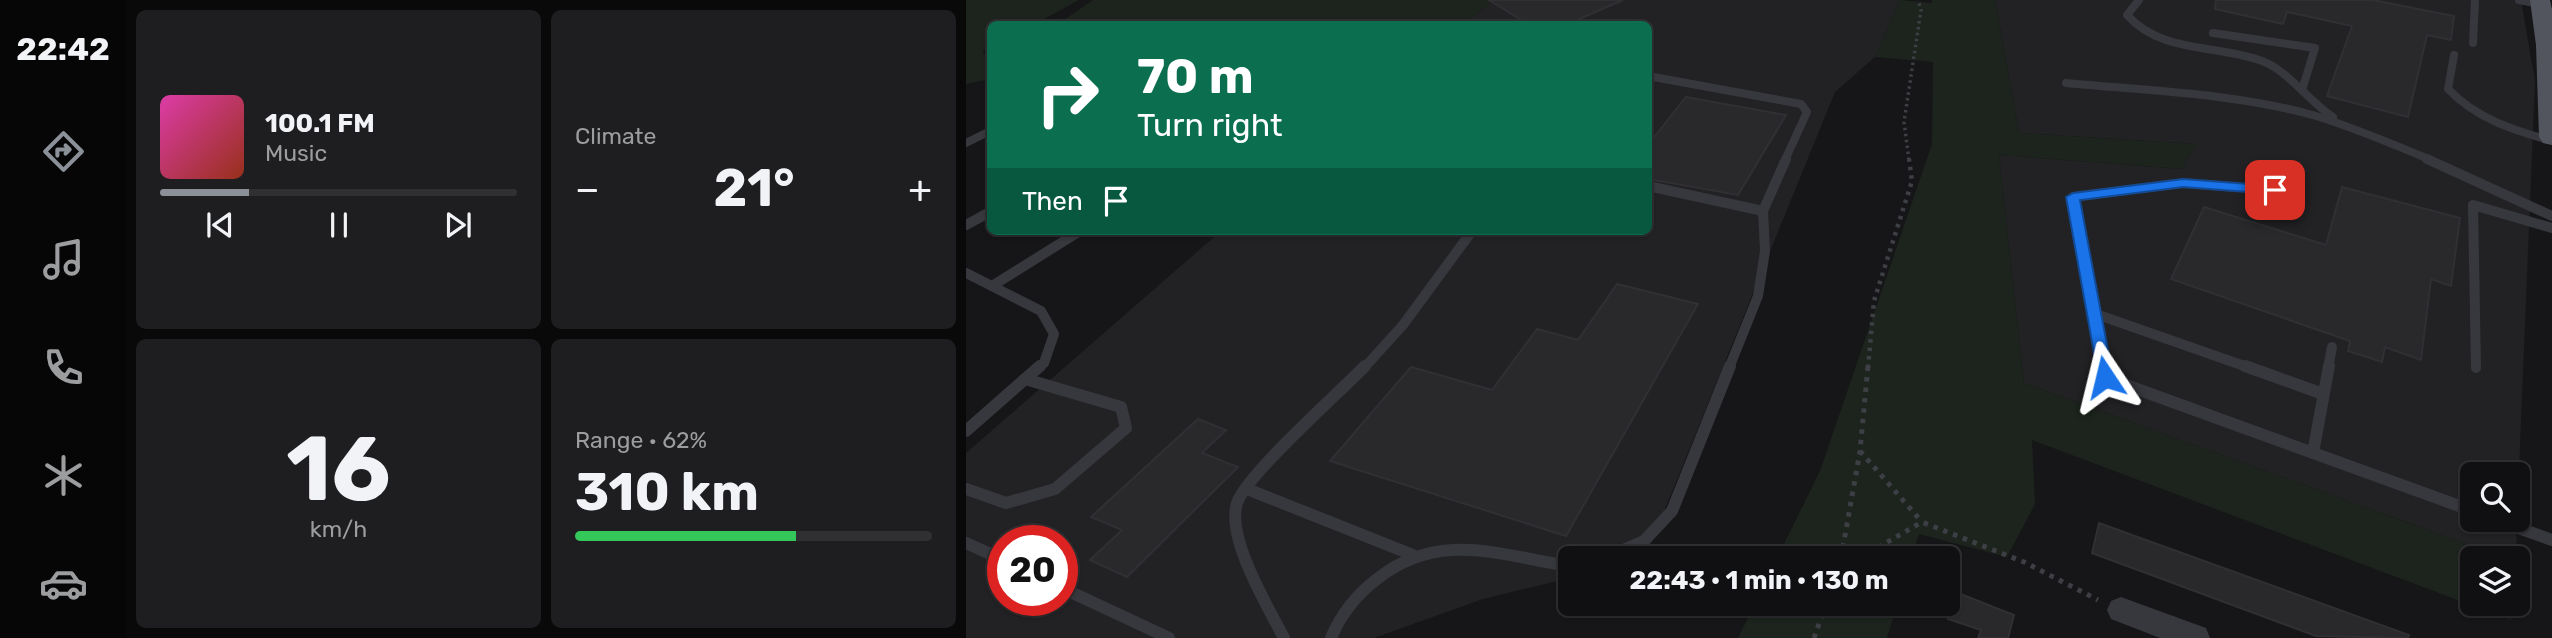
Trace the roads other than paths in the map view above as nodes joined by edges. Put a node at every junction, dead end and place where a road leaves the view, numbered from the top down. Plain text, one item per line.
1 (2139, 0) edge
2 (2475, 0) edge
3 (2533, 1) edge
4 (2213, 33) dead end
5 (2473, 43) dead end
6 (2550, 46) edge
7 (2454, 55) dead end
8 (1652, 77) edge
9 (2066, 83) dead end
10 (2301, 90) junction
11 (2354, 129) junction
12 (987, 132) edge
13 (2552, 139) edge
14 (966, 143) edge
15 (1652, 187) edge
16 (2297, 192) dead end
17 (1763, 211) junction
18 (987, 214) edge
19 (2552, 216) edge
20 (966, 225) edge
21 (2552, 228) edge
22 (1074, 235) edge
23 (1469, 235) edge
24 (966, 273) edge
25 (992, 286) junction
26 (2093, 313) junction
27 (2332, 346) dead end
28 (2476, 369) dead end
29 (1025, 379) junction
30 (2323, 394) junction
31 (966, 431) edge
32 (2313, 453) junction
33 (966, 489) edge
34 (1247, 489) junction
35 (2460, 506) edge
36 (2530, 532) edge
37 (2552, 540) edge
38 (966, 543) edge
39 (1637, 546) edge
40 (987, 553) edge
41 (1412, 555) junction
42 (1558, 564) edge
43 (1078, 595) edge
44 (2121, 610) road end
45 (1169, 638) edge
46 (1284, 638) edge
47 (1331, 638) edge
48 (2196, 638) edge

1 - 10 lane
2 - 5 lane
3 - 6 main road
4 - 10 lane
6 - 13 main road
7 - 13 lane
8 - 17 lane
9 - 11 lane
10 - 11 lane
11 - 19 lane
12 - 14 lane
15 - 17 lane
16 - 26 lane
17 - 39 lane
18 - 20 lane
21 - 28 lane
22 - 25 lane
23 - 34 lane
24 - 25 lane
25 - 29 lane
26 - 30 lane
26 - 32 lane
27 - 30 lane
29 - 31 lane
29 - 33 lane
30 - 32 lane
32 - 35 lane
34 - 41 lane
34 - 46 lane
36 - 37 lane
38 - 40 lane
41 - 42 lane
41 - 47 lane
43 - 45 lane
44 - 48 street

